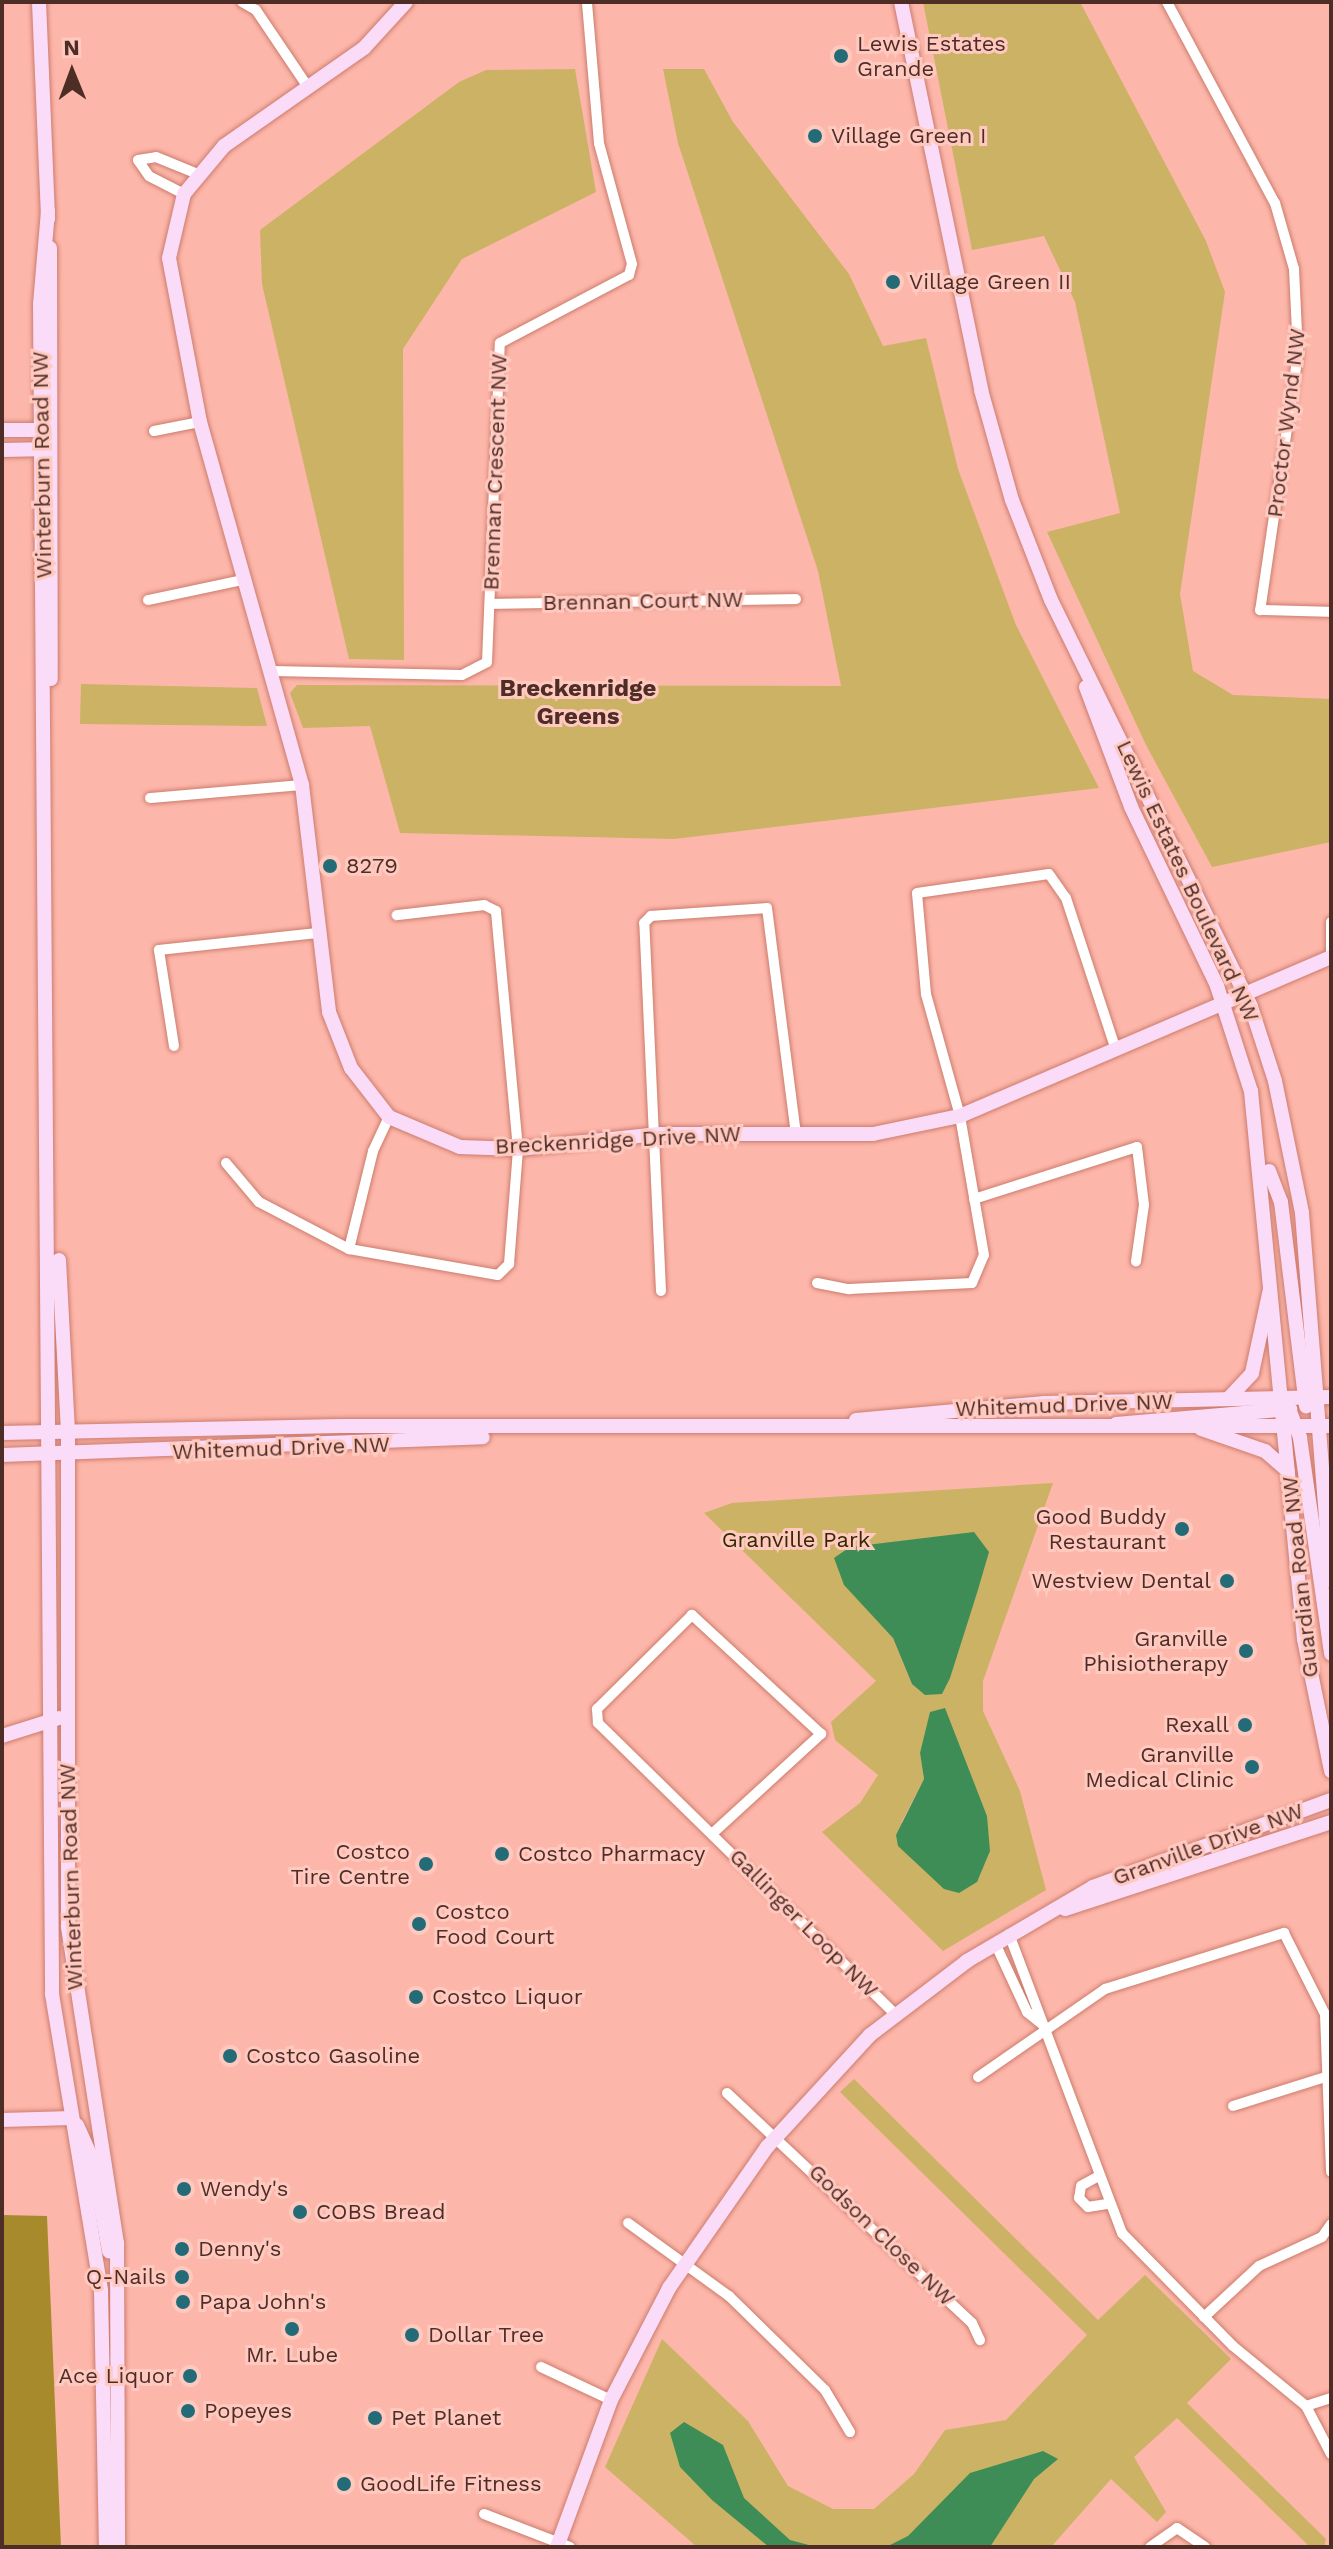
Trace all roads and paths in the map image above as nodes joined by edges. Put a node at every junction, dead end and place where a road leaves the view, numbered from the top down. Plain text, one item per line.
1 (39, 2) edge
2 (48, 2) edge
3 (242, 2) edge
4 (406, 2) edge
5 (587, 2) edge
6 (901, 2) edge
7 (1167, 2) edge
8 (45, 86) junction
9 (308, 87) junction
10 (200, 175) junction
11 (184, 194) junction
12 (200, 422) junction
13 (2, 430) edge
14 (48, 430) junction
15 (154, 431) dead end
16 (48, 449) junction
17 (2, 450) edge
18 (243, 580) junction
19 (796, 599) dead end
20 (148, 600) dead end
21 (490, 604) junction
22 (1331, 612) edge
23 (1077, 656) junction
24 (272, 671) junction
25 (302, 785) junction
26 (150, 798) dead end
27 (397, 915) dead end
28 (1331, 922) edge
29 (317, 933) junction
30 (1331, 957) edge
31 (1245, 993) junction
32 (1223, 1001) junction
33 (174, 1046) dead end
34 (1116, 1050) junction
35 (960, 1116) junction
36 (389, 1117) junction
37 (796, 1133) junction
38 (659, 1134) junction
39 (518, 1149) junction
40 (1262, 1153) junction
41 (226, 1163) dead end
42 (974, 1199) junction
43 (50, 1204) junction
44 (349, 1249) junction
45 (1136, 1261) dead end
46 (1273, 1269) junction
47 (817, 1283) dead end
48 (661, 1291) dead end
49 (1315, 1364) junction
50 (1331, 1372) edge
51 (1227, 1399) junction
52 (1302, 1402) edge
53 (799, 1426) junction
54 (1325, 1426) edge
55 (1292, 1427) junction
56 (1201, 1429) junction
57 (1086, 1430) junction
58 (559, 1431) junction
59 (2, 1433) edge
60 (68, 1433) junction
61 (49, 1444) junction
62 (2, 1446) edge
63 (2, 1455) edge
64 (68, 1455) junction
65 (1289, 1472) junction
66 (1331, 1527) edge
67 (1328, 1543) junction
68 (1331, 1581) edge
69 (1331, 1654) edge
70 (51, 1718) junction
71 (67, 1718) junction
72 (2, 1736) edge
73 (1331, 1771) edge
74 (1331, 1800) edge
75 (1331, 1822) edge
76 (713, 1833) junction
77 (1045, 1915) junction
78 (1009, 1934) junction
79 (995, 1943) junction
80 (895, 2014) junction
81 (1044, 2026) junction
82 (1329, 2076) junction
83 (978, 2077) dead end
84 (727, 2093) dead end
85 (1233, 2106) dead end
86 (72, 2118) junction
87 (2, 2120) edge
88 (775, 2137) junction
89 (1331, 2172) edge
90 (1097, 2177) junction
91 (1107, 2204) junction
92 (628, 2223) dead end
93 (1331, 2224) edge
94 (686, 2261) junction
95 (118, 2289) junction
96 (1204, 2317) junction
97 (980, 2340) dead end
98 (541, 2367) dead end
99 (1331, 2398) edge
100 (611, 2400) junction
101 (1306, 2406) junction
102 (1327, 2429) edge
103 (850, 2432) dead end
104 (1331, 2454) edge
105 (484, 2514) dead end
106 (562, 2545) edge
107 (106, 2547) edge
108 (118, 2547) edge
109 (1150, 2547) edge
110 (1205, 2547) edge

1 - 8 main road, Winterburn Road NW
2 - 8 main road, Winterburn Road NW
3 - 9 street
4 - 9 main road, Breckenridge Drive NW
5 - 21 street, Brennan Crescent NW
6 - 23 main road, Lewis Estates Boulevard NW
7 - 22 street, Proctor Wynd NW
8 - 14 main road, Winterburn Road NW
9 - 10 main road, Breckenridge Drive NW
10 - 11 main road, Breckenridge Drive NW
10 - 11 street
11 - 12 main road, Breckenridge Drive NW
12 - 15 street
12 - 18 main road, Breckenridge Drive NW
13 - 14 main road
14 - 16 main road, Winterburn Road NW
16 - 17 main road
16 - 43 main road, Winterburn Road NW
18 - 20 street
18 - 24 main road, Breckenridge Drive NW
19 - 21 street, Brennan Court NW
21 - 24 street, Brennan Crescent NW
23 - 31 main road, Lewis Estates Boulevard NW
23 - 32 main road, Lewis Estates Boulevard NW
24 - 25 main road, Breckenridge Drive NW
25 - 26 street
25 - 29 main road, Breckenridge Drive NW
27 - 39 street
28 - 30 street
29 - 33 street
29 - 36 main road, Breckenridge Drive NW
30 - 31 main road, Breckenridge Drive NW
31 - 32 main road, Breckenridge Drive NW
31 - 49 main road, Lewis Estates Boulevard NW
32 - 34 main road, Breckenridge Drive NW
32 - 40 main road, Lewis Estates Boulevard NW
34 - 35 main road, Breckenridge Drive NW
34 - 35 street
35 - 37 main road, Breckenridge Drive NW
35 - 42 street
36 - 39 main road, Breckenridge Drive NW
36 - 44 street
37 - 38 main road, Breckenridge Drive NW
37 - 38 street
38 - 39 main road, Breckenridge Drive NW
38 - 48 street
39 - 44 street
40 - 46 main road, Lewis Estates Boulevard NW
40 - 52 main road
41 - 44 street
42 - 45 street
42 - 47 street
43 - 60 main road, Winterburn Road NW
43 - 61 main road, Winterburn Road NW
46 - 51 main road
46 - 52 main road, Lewis Estates Boulevard NW
49 - 50 main road
49 - 52 main road, Lewis Estates Boulevard NW
51 - 52 main road, Whitemud Drive NW
51 - 53 main road, Whitemud Drive NW
52 - 54 main road, Guardian Road NW
52 - 55 main road
52 - 57 main road
53 - 57 main road, Whitemud Drive NW
53 - 58 main road, Whitemud Drive NW
54 - 55 main road, Whitemud Drive NW
54 - 67 main road, Guardian Road NW
55 - 56 main road, Whitemud Drive NW
55 - 65 main road, Guardian Road NW
55 - 69 main road
56 - 57 main road, Whitemud Drive NW
56 - 65 main road
58 - 60 main road, Whitemud Drive NW
58 - 64 main road, Whitemud Drive NW
59 - 61 main road, Whitemud Drive NW
60 - 61 main road
60 - 64 main road, Winterburn Road NW
61 - 62 main road
61 - 63 main road, Whitemud Drive NW
61 - 64 main road, Whitemud Drive NW
61 - 70 main road, Winterburn Road NW
64 - 71 main road, Winterburn Road NW
65 - 73 main road, Guardian Road NW
66 - 67 main road
67 - 68 main road, Guardian Road NW
70 - 71 main road
70 - 72 main road
70 - 86 main road, Winterburn Road NW
71 - 95 main road, Winterburn Road NW
74 - 77 main road, Granville Drive NW
75 - 77 main road, Granville Drive NW
76 - 76 street, Gallinger Loop NW
76 - 80 street, Gallinger Loop NW
77 - 78 main road, Granville Drive NW
78 - 79 main road, Granville Drive NW
78 - 81 street
79 - 80 main road, Granville Drive NW
79 - 81 street
80 - 88 main road, Granville Drive NW
81 - 82 street
81 - 83 street
81 - 90 street
82 - 85 street
82 - 89 street
84 - 88 street, Godson Close NW
86 - 87 main road
86 - 95 main road
86 - 107 main road, Winterburn Road NW
88 - 94 main road, Granville Drive NW
88 - 97 street, Godson Close NW
90 - 91 street
90 - 91 street
91 - 96 street
92 - 94 street
93 - 96 street
94 - 100 main road, Granville Drive NW
94 - 103 street
95 - 108 main road, Winterburn Road NW
96 - 101 street
98 - 100 street
99 - 101 street
100 - 106 main road, Granville Drive NW
101 - 102 street
102 - 104 street
105 - 106 street
109 - 110 street

